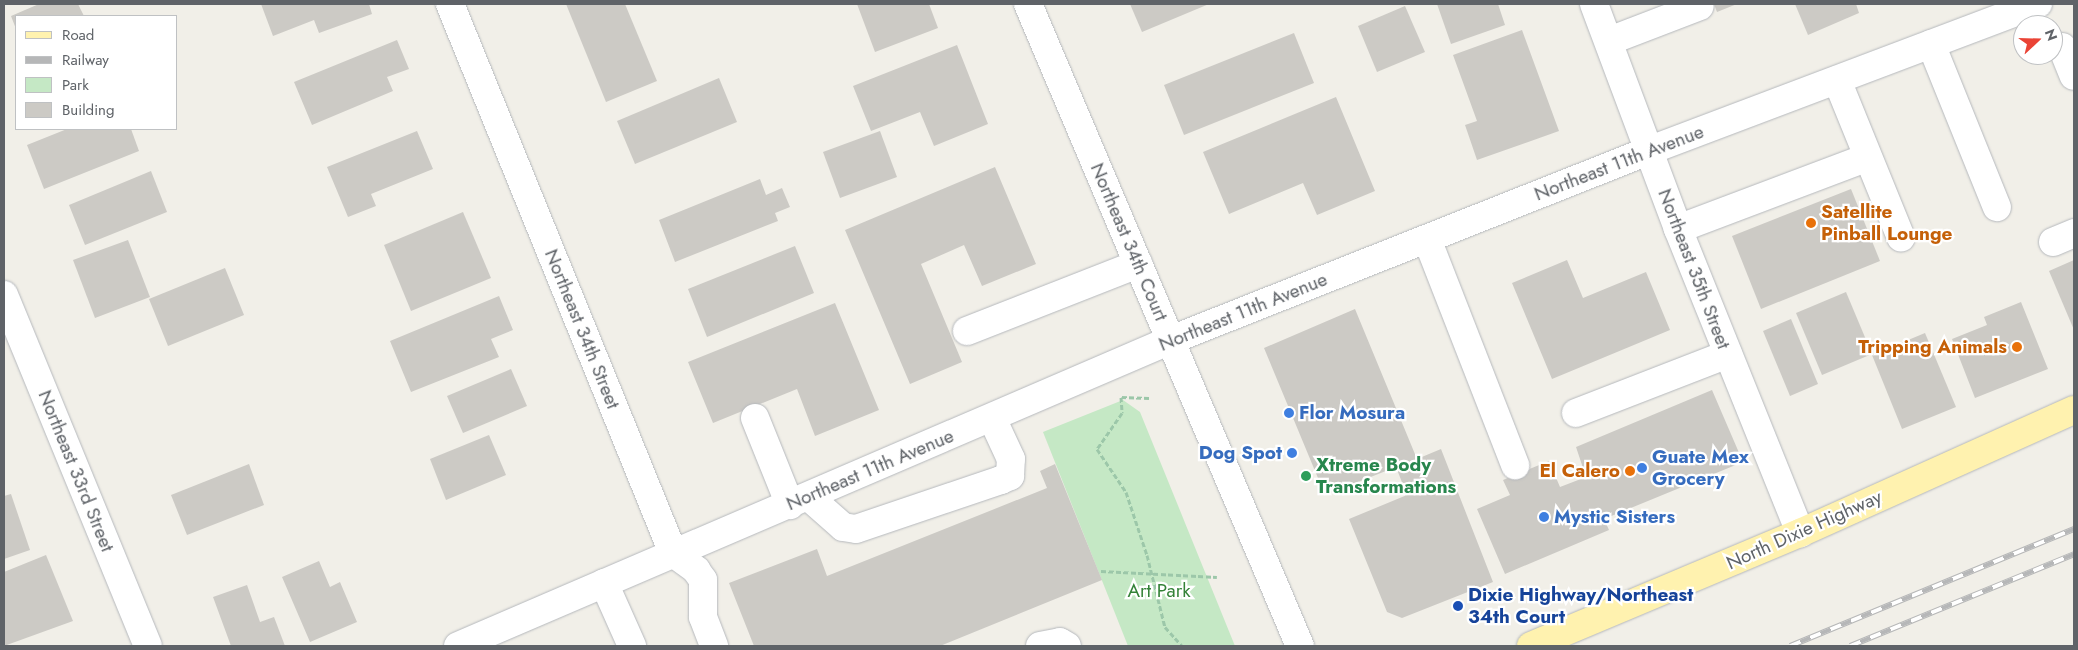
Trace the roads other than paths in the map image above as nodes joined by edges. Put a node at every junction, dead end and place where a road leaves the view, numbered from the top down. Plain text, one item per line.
1 (450, 4) edge
2 (1028, 4) edge
3 (1594, 4) edge
4 (2038, 4) edge
5 (1700, 6) dead end
6 (1609, 41) junction
7 (1931, 44) junction
8 (2063, 49) edge
9 (2074, 76) edge
10 (1837, 80) junction
11 (1648, 151) junction
12 (1866, 158) junction
13 (1997, 206) dead end
14 (1678, 229) junction
15 (1900, 238) dead end
16 (1427, 239) junction
17 (1138, 264) junction
18 (4, 295) edge
19 (966, 331) dead end
20 (1171, 340) junction
21 (1728, 354) junction
22 (2074, 410) edge
23 (1576, 413) dead end
24 (754, 418) dead end
25 (992, 418) junction
26 (1515, 465) dead end
27 (800, 501) junction
28 (1800, 533) junction
29 (673, 554) junction
30 (604, 583) junction
31 (148, 646) edge
32 (458, 646) edge
33 (632, 646) edge
34 (714, 646) edge
35 (1040, 646) edge
36 (1067, 646) edge
37 (1300, 646) edge
38 (1531, 646) edge

1 - 29 street, Northeast 34th Street
2 - 17 street, Northeast 34th Court
3 - 6 street, Northeast 35th Street
4 - 7 street, Northeast 11th Avenue
5 - 6 street
6 - 11 street, Northeast 35th Street
7 - 10 street, Northeast 11th Avenue
7 - 13 street
8 - 9 street
10 - 11 street, Northeast 11th Avenue
10 - 12 street
11 - 14 street, Northeast 35th Street
11 - 16 street, Northeast 11th Avenue
12 - 14 street
12 - 15 street
14 - 21 street, Northeast 35th Street
16 - 20 street, Northeast 11th Avenue
16 - 26 street
17 - 19 street
17 - 20 street, Northeast 34th Court
18 - 31 street, Northeast 33rd Street
20 - 25 street, Northeast 11th Avenue
20 - 37 street, Northeast 34th Court
21 - 23 street
21 - 28 street, Northeast 35th Street
22 - 28 main road, North Dixie Highway
24 - 27 street
25 - 27 street, Northeast 11th Avenue
25 - 27 street
27 - 29 street, Northeast 11th Avenue
28 - 38 main road, North Dixie Highway
29 - 30 street, Northeast 11th Avenue
29 - 34 street
30 - 32 street, Northeast 11th Avenue
30 - 33 street
35 - 36 street

